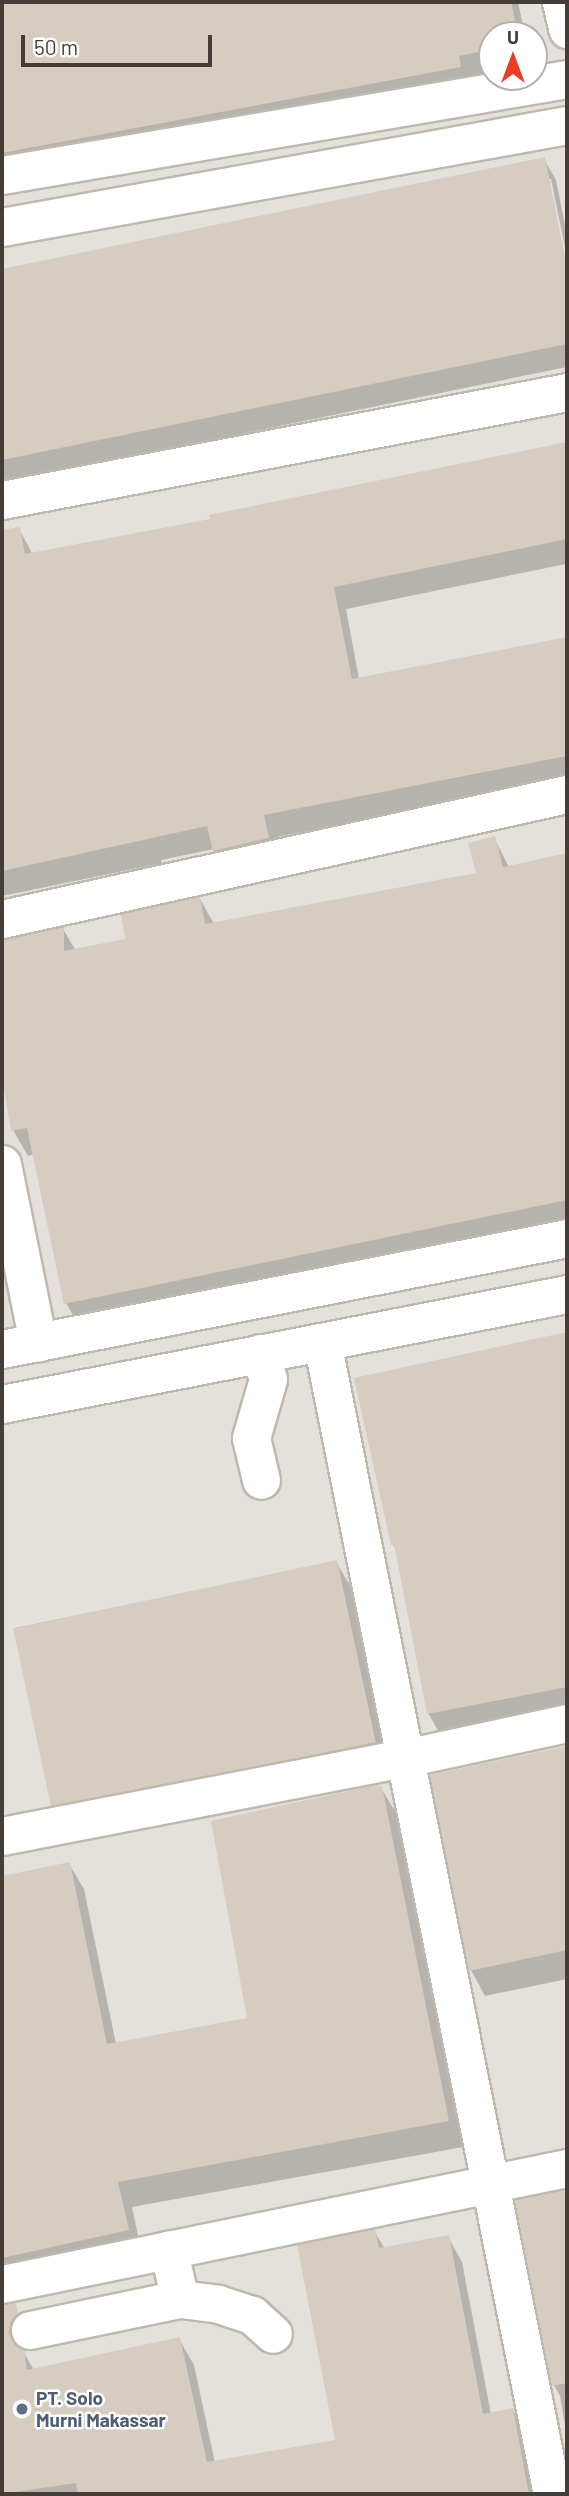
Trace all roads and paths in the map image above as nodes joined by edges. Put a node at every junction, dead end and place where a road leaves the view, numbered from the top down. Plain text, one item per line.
1 (561, 2) edge
2 (567, 29) edge
3 (567, 79) edge
4 (567, 125) edge
5 (2, 175) edge
6 (2, 227) edge
7 (567, 393) edge
8 (2, 500) edge
9 (567, 794) edge
10 (2, 919) edge
11 (2, 1164) edge
12 (567, 1238) edge
13 (567, 1294) edge
14 (38, 1342) junction
15 (322, 1342) junction
16 (2, 1349) edge
17 (260, 1353) junction
18 (2, 1404) edge
19 (261, 1480) dead end
20 (567, 1723) edge
21 (405, 1758) junction
22 (2, 1836) edge
23 (567, 2168) edge
24 (492, 2184) junction
25 (168, 2249) junction
26 (2, 2284) edge
27 (180, 2299) junction
28 (30, 2330) dead end
29 (273, 2334) dead end
30 (552, 2494) edge

1 - 2 street
3 - 5 street
4 - 6 street
7 - 8 street
9 - 10 street
11 - 14 street
12 - 14 street
13 - 15 street
14 - 16 street
15 - 17 street
15 - 21 street
17 - 18 street
17 - 19 street
20 - 21 street
21 - 22 street
21 - 24 street
23 - 24 street
24 - 25 street
24 - 30 street
25 - 26 street
25 - 27 street
27 - 28 street
27 - 29 street

